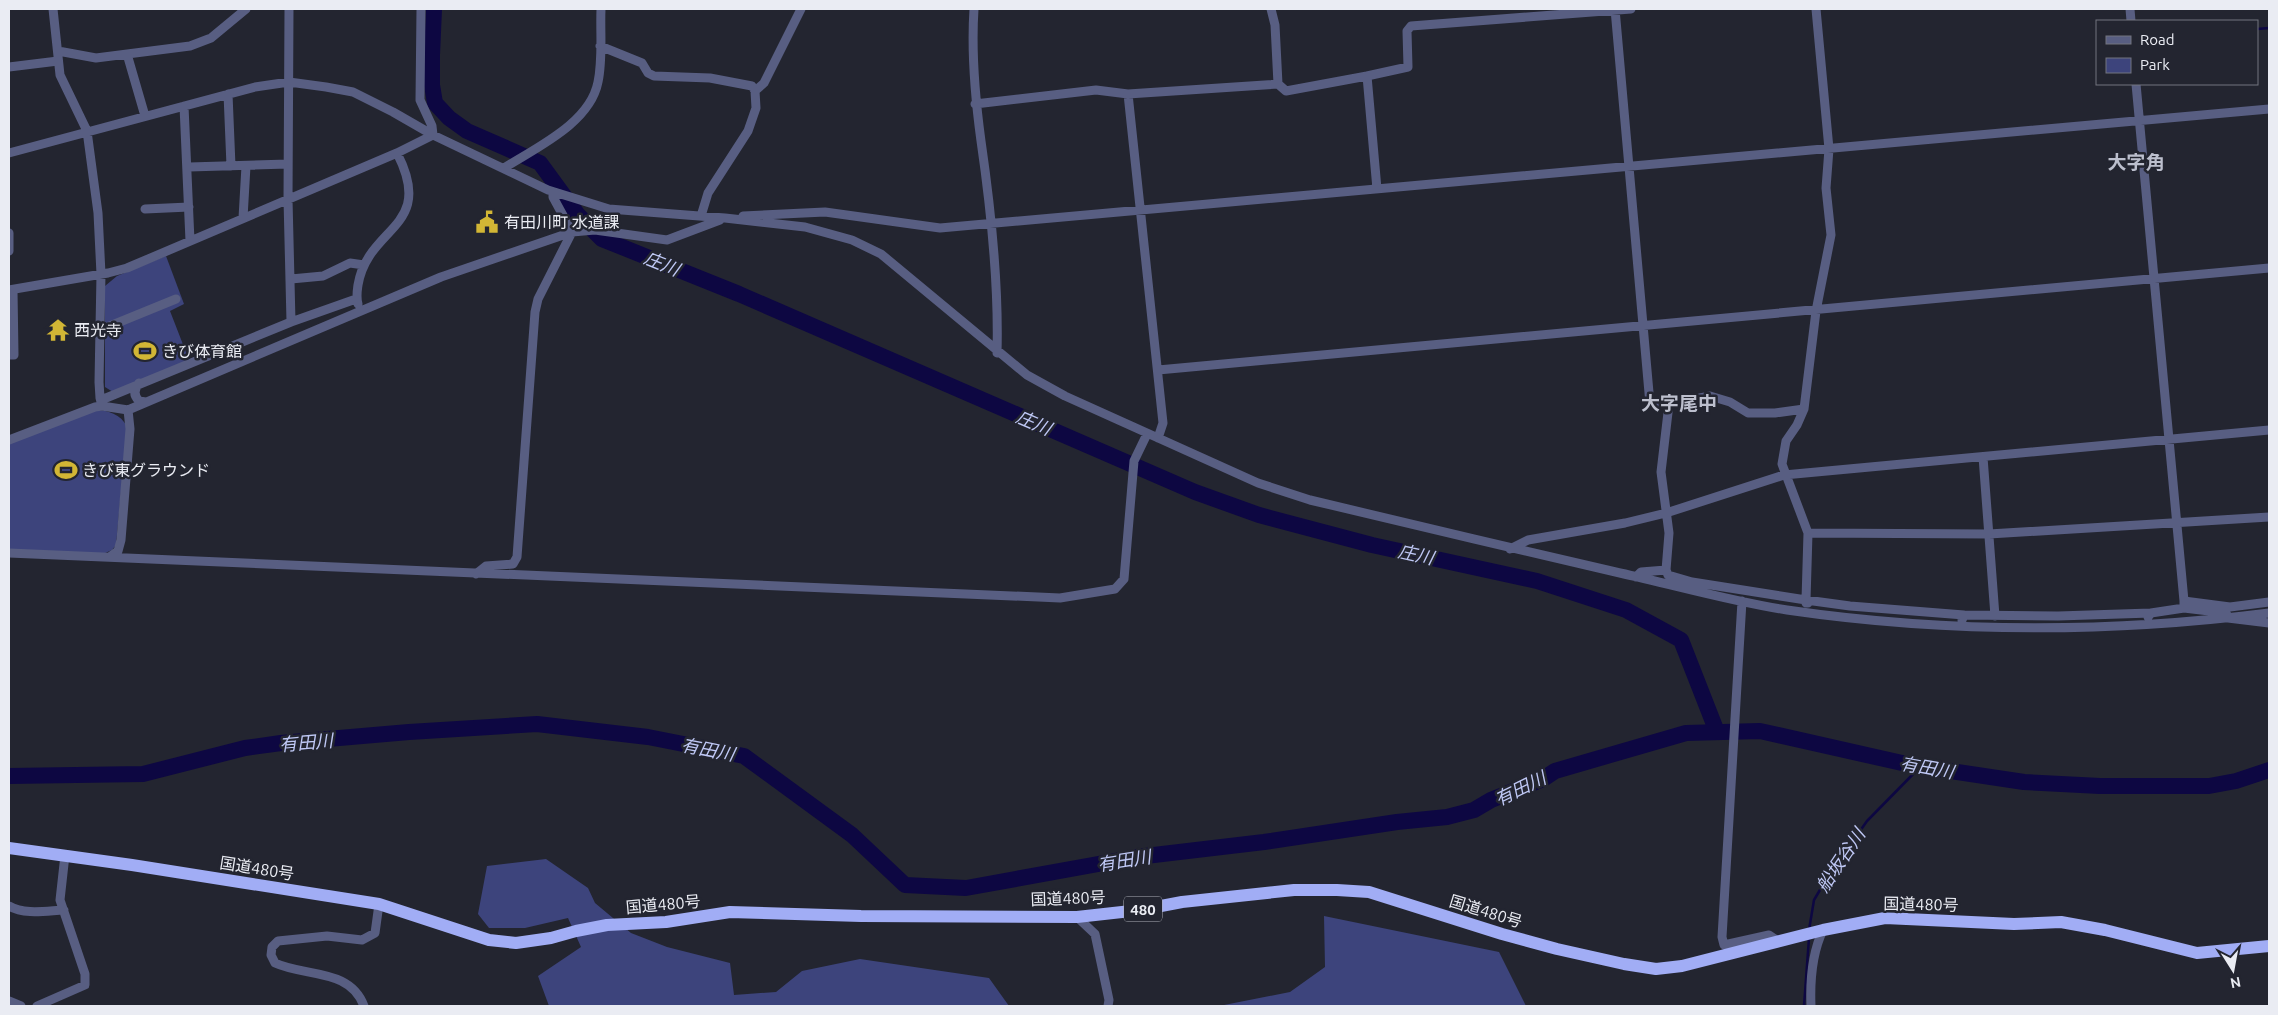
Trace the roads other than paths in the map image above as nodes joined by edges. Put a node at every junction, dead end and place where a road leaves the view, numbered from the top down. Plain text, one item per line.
1 (53, 9) edge
2 (246, 9) edge
3 (289, 9) edge
4 (421, 9) edge
5 (601, 9) edge
6 (801, 9) edge
7 (974, 9) edge
8 (1271, 9) edge
9 (1631, 9) edge
10 (1816, 9) edge
11 (1615, 10) edge
12 (600, 46) junction
13 (58, 51) junction
14 (128, 54) junction
15 (58, 61) junction
16 (9, 67) edge
17 (1367, 76) junction
18 (289, 82) junction
19 (1278, 84) junction
20 (2136, 85) edge
21 (755, 91) junction
22 (228, 94) junction
23 (1128, 94) junction
24 (975, 104) junction
25 (184, 106) junction
26 (2269, 109) edge
27 (145, 116) junction
28 (2139, 120) junction
29 (87, 131) junction
30 (433, 135) junction
31 (1829, 149) junction
32 (9, 153) edge
33 (397, 153) junction
34 (288, 164) junction
35 (232, 166) junction
36 (246, 166) junction
37 (1629, 167) junction
38 (188, 168) junction
39 (504, 168) junction
40 (1377, 189) junction
41 (553, 192) junction
42 (288, 199) junction
43 (189, 207) junction
44 (145, 209) dead end
45 (1142, 210) junction
46 (825, 212) junction
47 (700, 216) junction
48 (244, 218) junction
49 (725, 218) junction
50 (990, 224) junction
51 (572, 232) junction
52 (821, 232) junction
53 (9, 233) edge
54 (190, 241) junction
55 (9, 251) edge
56 (364, 265) junction
57 (2269, 268) edge
58 (100, 274) junction
59 (2153, 278) junction
60 (291, 280) junction
61 (11, 290) edge
62 (176, 298) dead end
63 (356, 299) junction
64 (360, 310) junction
65 (1816, 311) junction
66 (291, 322) junction
67 (1643, 324) junction
68 (100, 330) junction
69 (997, 353) junction
70 (9, 355) edge
71 (1158, 370) junction
72 (139, 384) junction
73 (101, 402) junction
74 (146, 402) junction
75 (1669, 404) junction
76 (1804, 409) junction
77 (128, 410) junction
78 (2269, 430) edge
79 (1147, 434) junction
80 (1158, 438) junction
81 (2168, 439) junction
82 (9, 440) edge
83 (1983, 457) junction
84 (1784, 475) junction
85 (1666, 514) junction
86 (2269, 517) edge
87 (2176, 524) junction
88 (1808, 533) junction
89 (1989, 534) junction
90 (1510, 548) junction
91 (9, 553) edge
92 (111, 556) junction
93 (1666, 570) junction
94 (476, 574) junction
95 (1636, 577) junction
96 (1806, 600) junction
97 (2269, 602) edge
98 (1742, 605) junction
99 (2184, 605) junction
100 (2151, 613) junction
101 (2269, 613) edge
102 (1964, 615) junction
103 (1842, 616) junction
104 (1995, 616) junction
105 (2228, 618) junction
106 (2269, 623) edge
107 (2145, 624) junction
108 (1961, 625) junction
109 (9, 848) edge
110 (64, 855) junction
111 (379, 904) junction
112 (9, 906) edge
113 (64, 910) junction
114 (1077, 917) junction
115 (1823, 930) junction
116 (1778, 942) junction
117 (2269, 946) edge
118 (9, 1002) edge
119 (20, 1006) edge
120 (37, 1006) edge
121 (364, 1006) edge
122 (1108, 1006) edge
123 (1811, 1006) edge

1 - 13 street
2 - 14 street
3 - 18 street
4 - 30 street
5 - 12 street
6 - 21 street
7 - 24 street
8 - 19 street
9 - 11 street
10 - 31 street
11 - 17 street
11 - 37 street
12 - 21 street
12 - 39 street
13 - 14 street
13 - 15 street
14 - 27 street
15 - 16 street
15 - 29 street
17 - 19 street
17 - 40 street
18 - 22 street
18 - 30 street
18 - 34 street
19 - 23 street
20 - 28 street
21 - 47 street
22 - 25 street
22 - 35 street
23 - 24 street
23 - 45 street
24 - 50 street
25 - 27 street
25 - 38 street
26 - 28 street
27 - 29 street
28 - 31 street
28 - 59 street
29 - 32 street
29 - 58 street
30 - 33 street
30 - 39 street
31 - 37 street
31 - 65 street
33 - 42 street
33 - 56 street
34 - 36 street
34 - 42 street
35 - 36 street
35 - 38 street
36 - 48 street
37 - 40 street
37 - 67 street
38 - 43 street
39 - 41 street
40 - 45 street
41 - 47 street
41 - 51 street
42 - 48 street
42 - 60 street
43 - 44 street
43 - 54 street
45 - 50 street
45 - 71 street
46 - 49 street
46 - 50 street
46 - 52 street
47 - 49 street
48 - 54 street
49 - 51 street
49 - 52 street
50 - 69 street
51 - 64 street
51 - 94 street
52 - 69 street
53 - 55 street
54 - 58 street
56 - 60 street
56 - 63 street
57 - 59 street
58 - 61 street
58 - 68 street
59 - 65 street
59 - 81 street
60 - 66 street
61 - 70 street
62 - 68 street
63 - 64 street
63 - 66 street
64 - 74 street
65 - 67 street
65 - 76 street
66 - 72 street
67 - 71 street
67 - 75 street
68 - 73 street
69 - 79 street
71 - 80 street
72 - 73 street
72 - 74 street
73 - 77 street
73 - 82 street
74 - 77 street
75 - 76 street
75 - 85 street
76 - 84 street
77 - 92 street
78 - 81 street
79 - 80 street
79 - 94 street
80 - 90 street
81 - 83 street
81 - 87 street
83 - 84 street
83 - 89 street
84 - 85 street
84 - 88 street
85 - 90 street
85 - 93 street
86 - 87 street
87 - 89 street
87 - 99 street
88 - 89 street
88 - 96 street
89 - 104 street
90 - 95 street
91 - 92 street
92 - 94 street
93 - 95 street
93 - 96 street
95 - 98 street
96 - 102 street
96 - 103 street
97 - 99 street
98 - 103 street
98 - 116 street
99 - 100 street
99 - 105 street
100 - 104 street
100 - 107 street
101 - 105 street
102 - 104 street
102 - 108 street
103 - 108 street
105 - 106 street
105 - 107 street
107 - 108 street
109 - 110 highway, 国道480号 / 480
110 - 111 highway, 国道480号 / 480
110 - 113 street
111 - 114 highway, 国道480号 / 480
111 - 121 street
112 - 113 street
113 - 120 street
114 - 116 highway, 国道480号 / 480
114 - 122 street
115 - 116 highway, 国道480号 / 480
115 - 117 highway, 国道480号 / 480
115 - 123 street
118 - 119 street

